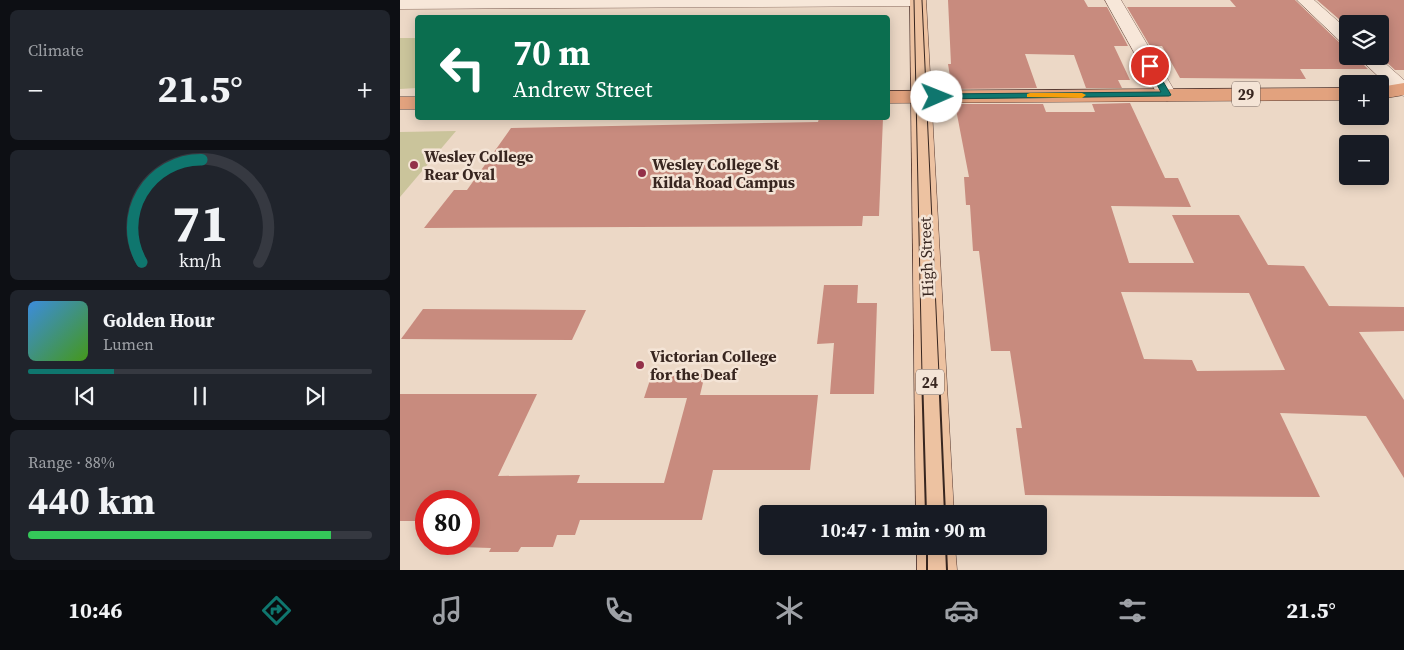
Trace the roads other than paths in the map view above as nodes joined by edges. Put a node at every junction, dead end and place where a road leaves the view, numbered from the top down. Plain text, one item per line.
1 (918, 0) edge
2 (1113, 0) edge
3 (1306, 0) edge
4 (400, 4) edge
5 (1339, 31) edge
6 (1376, 65) edge
7 (1404, 91) edge
8 (1389, 93) edge
9 (1339, 94) edge
10 (1167, 95) junction
11 (890, 97) edge
12 (921, 97) junction
13 (400, 103) edge
14 (415, 103) edge
15 (935, 505) edge
16 (936, 555) edge
17 (937, 570) edge

1 - 4 street
1 - 12 main road, High Street / 24
2 - 10 street
3 - 5 street
6 - 7 street
7 - 8 highway
9 - 10 highway, 29
10 - 12 highway, 29
11 - 12 highway, 29
12 - 15 main road, High Street / 24
13 - 14 highway
16 - 17 main road

